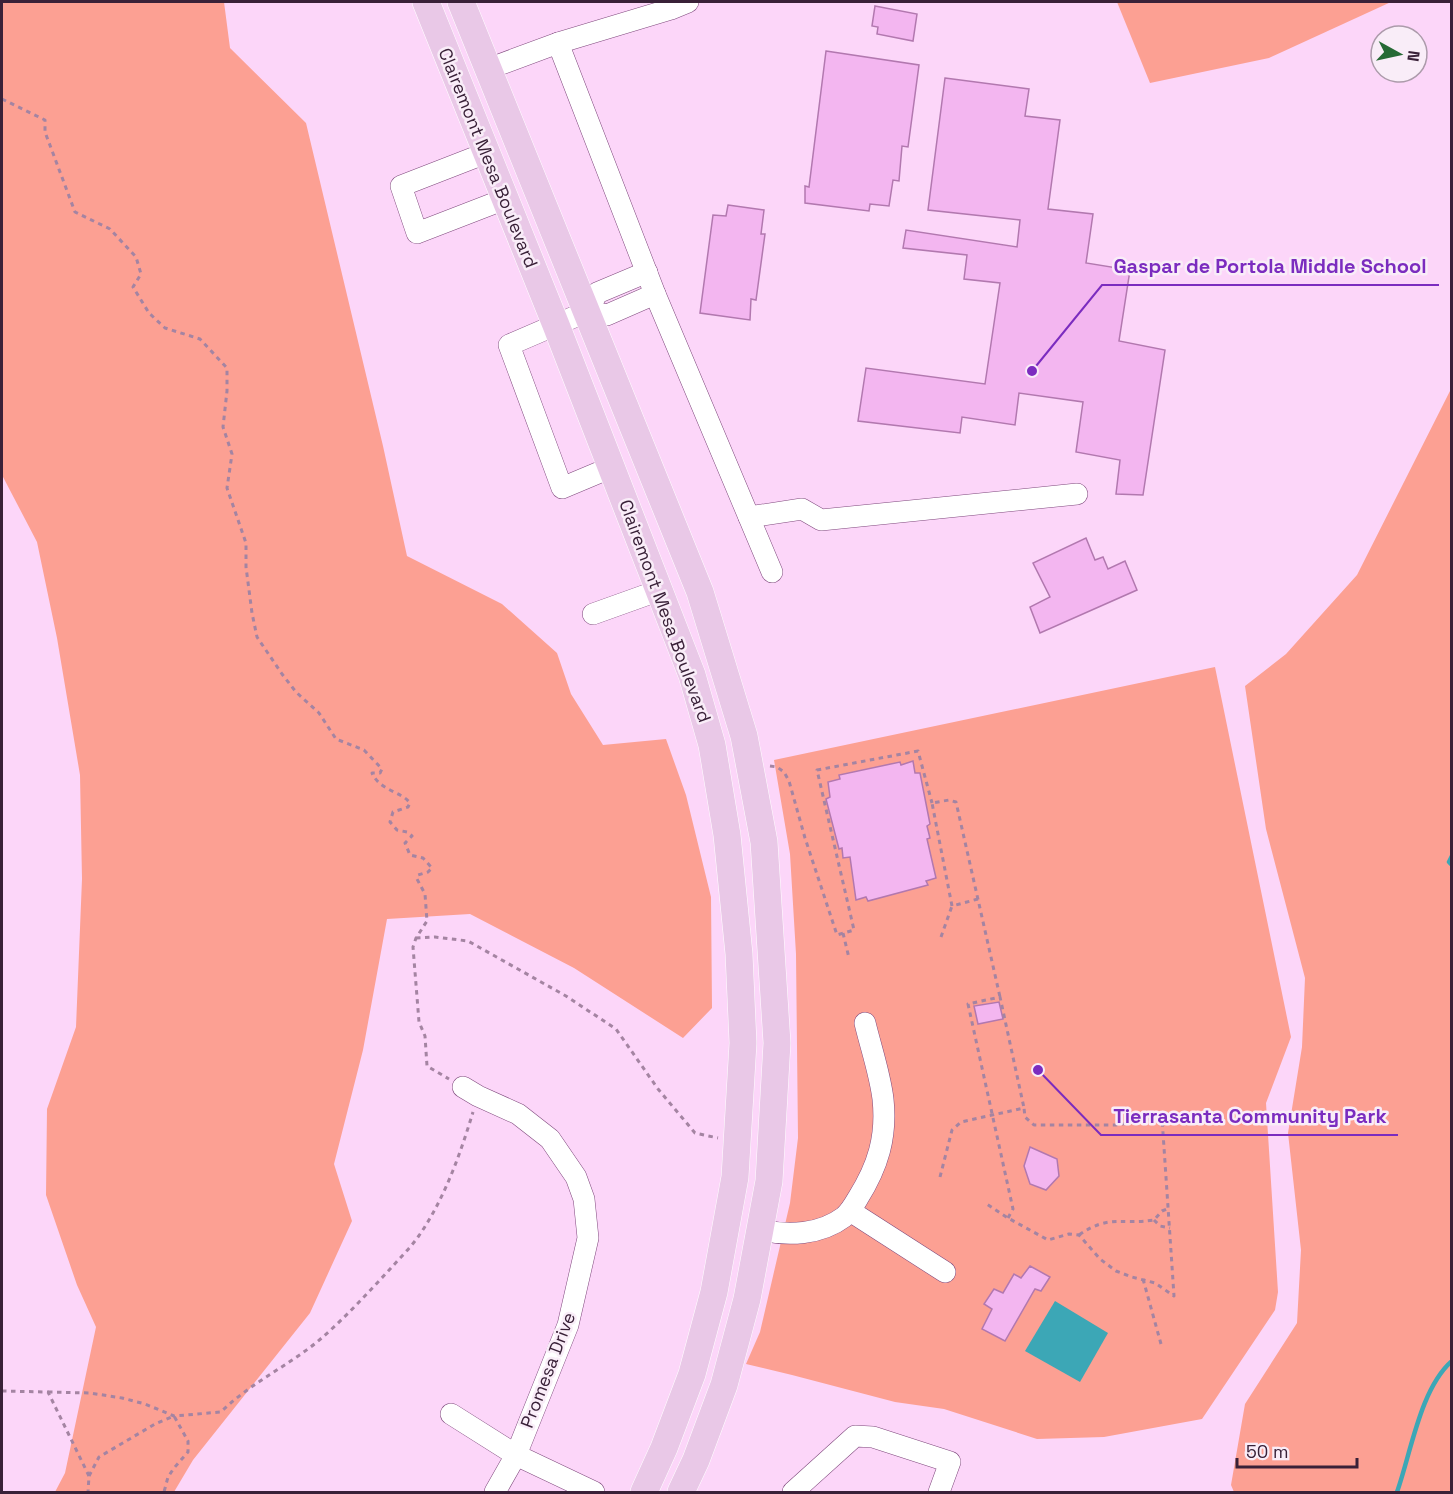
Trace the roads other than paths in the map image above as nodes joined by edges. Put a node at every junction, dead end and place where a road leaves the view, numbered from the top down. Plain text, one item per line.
1 (426, 2) edge
2 (461, 2) edge
3 (688, 2) edge
4 (558, 43) junction
5 (488, 69) junction
6 (486, 153) junction
7 (505, 199) junction
8 (647, 272) junction
9 (655, 294) junction
10 (588, 311) junction
11 (556, 325) junction
12 (612, 467) junction
13 (1077, 494) dead end
14 (749, 517) junction
15 (772, 572) dead end
16 (660, 590) junction
17 (593, 614) dead end
18 (865, 1023) dead end
19 (471, 1091) road end
20 (735, 1177) junction
21 (850, 1211) junction
22 (761, 1230) junction
23 (945, 1272) dead end
24 (451, 1414) dead end
25 (516, 1455) junction
26 (495, 1492) edge
27 (594, 1492) edge
28 (644, 1492) edge
29 (681, 1492) edge
30 (793, 1492) edge
31 (939, 1492) edge

1 - 6 main road, Clairemont Mesa Boulevard
2 - 5 main road, Clairemont Mesa Boulevard
3 - 4 street
4 - 5 street
4 - 8 street
5 - 10 main road, Clairemont Mesa Boulevard
6 - 7 main road, Clairemont Mesa Boulevard
6 - 7 street
7 - 11 main road, Clairemont Mesa Boulevard
8 - 9 street
8 - 10 street
9 - 10 street
9 - 14 street
10 - 11 street
10 - 22 main road, Clairemont Mesa Boulevard
11 - 12 main road, Clairemont Mesa Boulevard
11 - 12 street
12 - 16 main road, Clairemont Mesa Boulevard
13 - 14 street
14 - 15 street
16 - 17 street
16 - 20 main road, Clairemont Mesa Boulevard
18 - 21 street
19 - 25 street, Promesa Drive
20 - 22 main road
20 - 28 main road, Clairemont Mesa Boulevard
21 - 22 street
21 - 23 street
22 - 29 main road, Clairemont Mesa Boulevard
24 - 25 street
25 - 26 street, Promesa Drive
25 - 27 street
30 - 31 street

